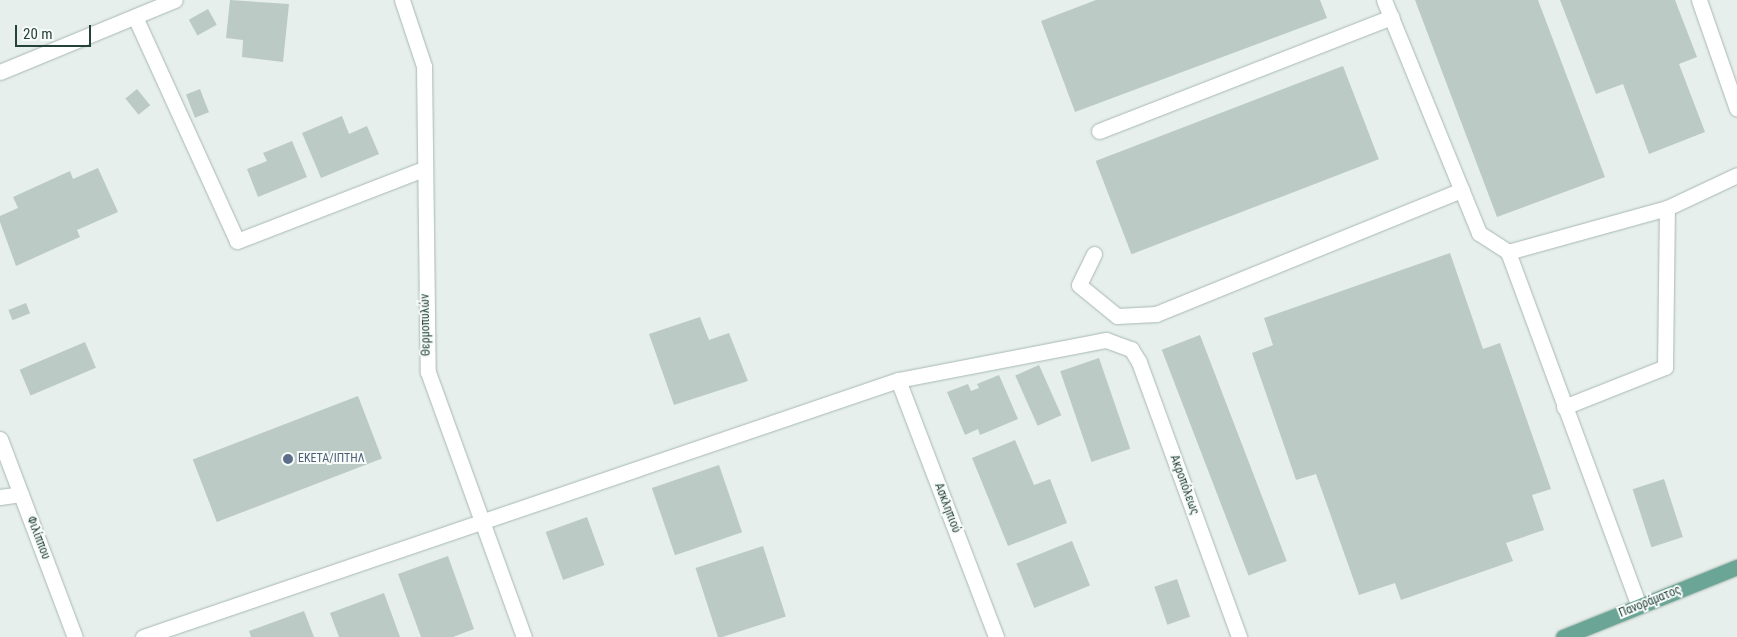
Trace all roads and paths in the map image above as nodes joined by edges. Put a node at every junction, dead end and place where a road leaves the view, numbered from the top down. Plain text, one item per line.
1 (175, 0) edge
2 (402, 0) edge
3 (1384, 0) edge
4 (1699, 0) edge
5 (135, 17) junction
6 (1392, 17) junction
7 (0, 72) edge
8 (1737, 109) edge
9 (1099, 131) dead end
10 (424, 169) junction
11 (1737, 175) edge
12 (1462, 190) junction
13 (1667, 208) junction
14 (1508, 252) junction
15 (1094, 254) dead end
16 (898, 380) junction
17 (1564, 407) junction
18 (0, 439) edge
19 (21, 494) junction
20 (0, 497) edge
21 (482, 523) junction
22 (1737, 568) edge
23 (1639, 606) junction
24 (75, 637) edge
25 (143, 637) edge
26 (524, 637) edge
27 (996, 637) edge
28 (1240, 637) edge
29 (1563, 637) edge

1 - 5 street
2 - 10 street, Θερμοπυλών
3 - 6 street
4 - 8 street
5 - 7 street
5 - 10 street
6 - 9 street
6 - 12 street
10 - 21 street, Θερμοπυλών
11 - 13 street
12 - 14 street
12 - 15 street
13 - 14 street
13 - 17 street
14 - 17 street
16 - 21 street
16 - 27 street, Ασκληπιού
16 - 28 street, Ακροπόλεως
17 - 23 street
18 - 19 street, Φιλίππου
19 - 20 street
19 - 24 street, Φιλίππου
21 - 25 street
21 - 26 street, Θερμοπυλών
22 - 23 main road, Πανοράματος
23 - 29 main road, Πανοράματος

